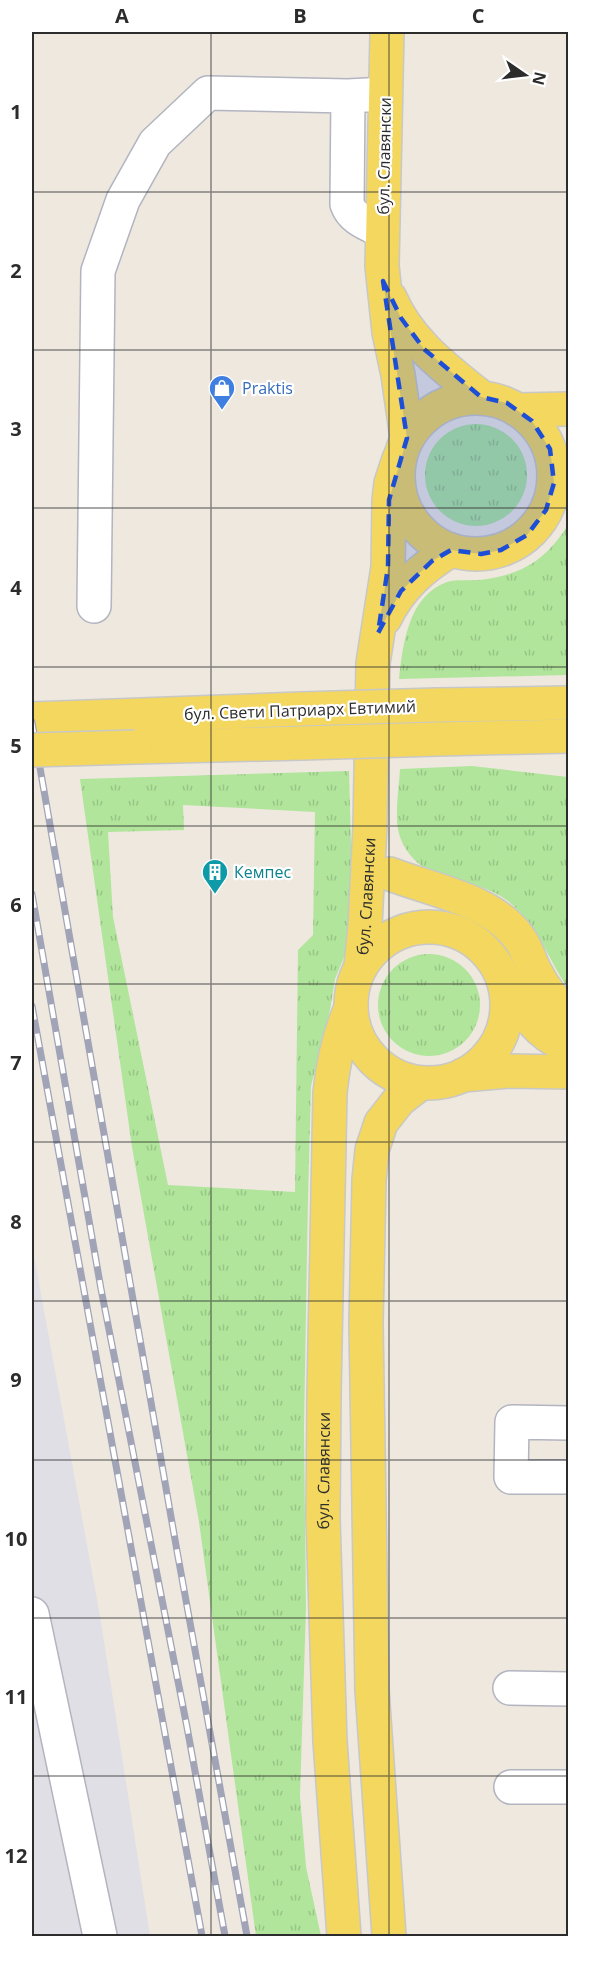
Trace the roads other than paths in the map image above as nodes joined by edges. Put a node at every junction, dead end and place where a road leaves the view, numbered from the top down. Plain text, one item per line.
1 (387, 32) edge
2 (386, 94) junction
3 (348, 96) junction
4 (382, 231) junction
5 (383, 281) junction
6 (481, 397) junction
7 (568, 409) edge
8 (518, 410) junction
9 (403, 449) junction
10 (568, 470) edge
11 (550, 500) junction
12 (451, 550) junction
13 (94, 606) dead end
14 (378, 633) junction
15 (568, 703) edge
16 (32, 719) edge
17 (134, 732) junction
18 (568, 736) edge
19 (32, 750) edge
20 (370, 826) junction
21 (390, 874) junction
22 (454, 931) junction
23 (361, 966) junction
24 (501, 976) junction
25 (351, 1008) junction
26 (568, 1014) edge
27 (568, 1047) edge
28 (568, 1072) edge
29 (464, 1075) junction
30 (421, 1083) junction
31 (568, 1423) edge
32 (568, 1477) edge
33 (32, 1614) edge
34 (510, 1688) dead end
35 (568, 1689) edge
36 (512, 1786) dead end
37 (568, 1787) edge
38 (100, 1936) edge
39 (344, 1936) edge
40 (388, 1936) edge

1 - 2 main road, бул. Славянски
2 - 3 street
2 - 4 main road, бул. Славянски
3 - 4 street
3 - 13 street
4 - 5 main road, бул. Славянски
5 - 6 main road, бул. Славянски
5 - 9 main road, бул. Славянски
6 - 8 main road
6 - 9 main road
7 - 8 main road
8 - 11 main road
9 - 12 main road
9 - 14 main road, бул. Славянски
10 - 11 main road
11 - 12 main road
12 - 14 main road, бул. Славянски
14 - 20 main road, бул. Славянски
15 - 17 main road, бул. Свети Патриарх Евтимий, bridge
16 - 17 main road, бул. Свети Патриарх Евтимий
17 - 18 main road, бул. Свети Патриарх Евтимий, bridge
17 - 19 main road, бул. Свети Патриарх Евтимий, bridge
20 - 21 main road, бул. Славянски
20 - 23 main road, бул. Славянски
21 - 22 main road, бул. Славянски
21 - 26 main road
22 - 23 main road
22 - 24 main road
23 - 25 main road
24 - 27 main road
24 - 29 main road
25 - 30 main road
25 - 39 main road, бул. Славянски
28 - 29 main road
29 - 30 main road
30 - 40 main road
31 - 32 street
33 - 38 street
34 - 35 street
36 - 37 street

